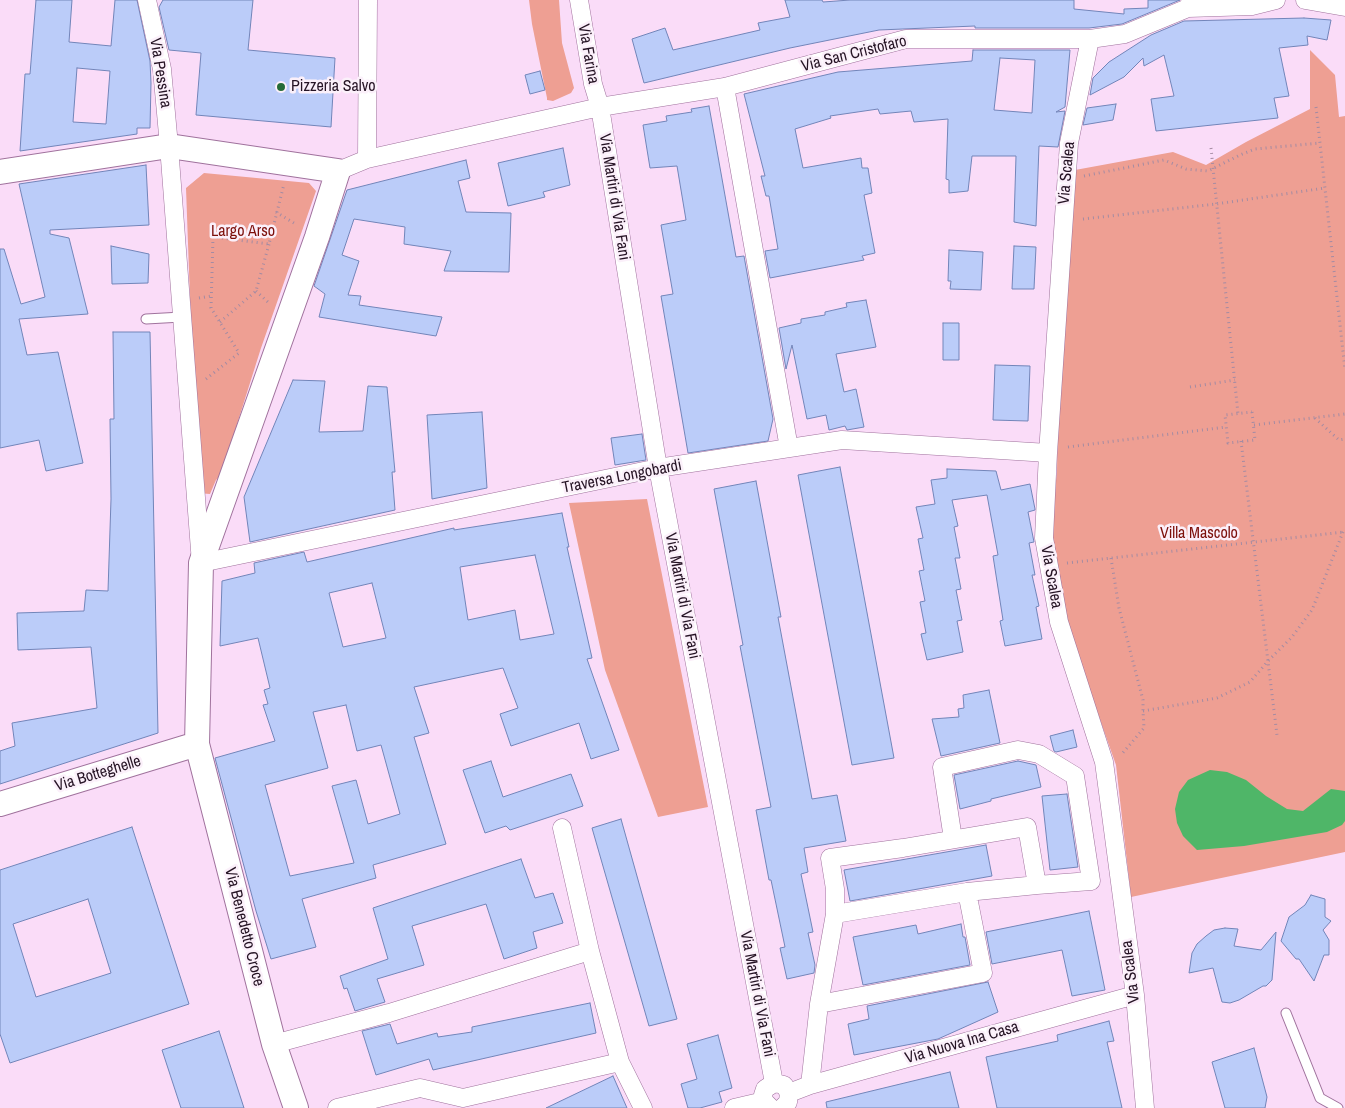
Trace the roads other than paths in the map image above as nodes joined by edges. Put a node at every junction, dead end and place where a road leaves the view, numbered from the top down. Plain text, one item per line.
1 (147, 0) edge
2 (368, 0) edge
3 (579, 0) edge
4 (1276, 0) edge
5 (1305, 0) edge
6 (1189, 4) edge
7 (1345, 6) edge
8 (1090, 39) junction
9 (725, 88) junction
10 (600, 107) junction
11 (170, 146) junction
12 (367, 159) junction
13 (338, 171) junction
14 (0, 172) edge
15 (182, 316) junction
16 (146, 319) dead end
17 (789, 448) junction
18 (1055, 450) junction
19 (658, 468) junction
20 (201, 563) junction
21 (197, 744) junction
22 (0, 804) edge
23 (562, 828) dead end
24 (954, 839) junction
25 (1037, 885) junction
26 (967, 892) junction
27 (835, 914) junction
28 (590, 950) junction
29 (1135, 995) junction
30 (819, 1004) junction
31 (1286, 1013) dead end
32 (274, 1044) junction
33 (620, 1062) junction
34 (774, 1083) junction
35 (810, 1085) junction
36 (786, 1100) edge
37 (465, 1103) edge
38 (767, 1104) edge
39 (296, 1108) edge
40 (337, 1108) edge
41 (643, 1108) edge
42 (734, 1108) edge
43 (1145, 1108) edge
44 (1338, 1108) edge

1 - 11 street, Via Pessina
2 - 12 street
3 - 10 street, Via Farina
4 - 6 street
5 - 7 street
6 - 8 street, Via San Cristofaro
8 - 9 street, Via San Cristofaro
8 - 18 street, Via Scalea
9 - 10 street, Via San Cristofaro
9 - 17 street
10 - 12 street, Via San Cristofaro
10 - 19 street, Via Martiri di Via Fani
11 - 13 main road
11 - 14 main road
11 - 15 street
12 - 13 street
13 - 20 main road
15 - 16 lane
15 - 20 street
17 - 18 street, Traversa Longobardi
17 - 19 street, Traversa Longobardi
18 - 29 street, Via Scalea
19 - 20 street, Traversa Longobardi
19 - 34 street, Via Martiri di Via Fani
20 - 21 main road, Via Benedetto Croce
21 - 22 main road, Via Botteghelle
21 - 32 main road, Via Benedetto Croce
23 - 28 street
24 - 25 street
24 - 25 street
24 - 27 street
25 - 26 street
26 - 27 street
26 - 30 street
27 - 30 street
28 - 32 street
28 - 33 street
29 - 35 street, Via Nuova Ina Casa
29 - 43 street, Via Scalea
30 - 35 street
31 - 44 lane
32 - 39 main road, Via Benedetto Croce
33 - 37 street
33 - 41 street
34 - 36 street
34 - 38 street
35 - 36 street, Via Nuova Ina Casa
37 - 40 street
38 - 42 street

